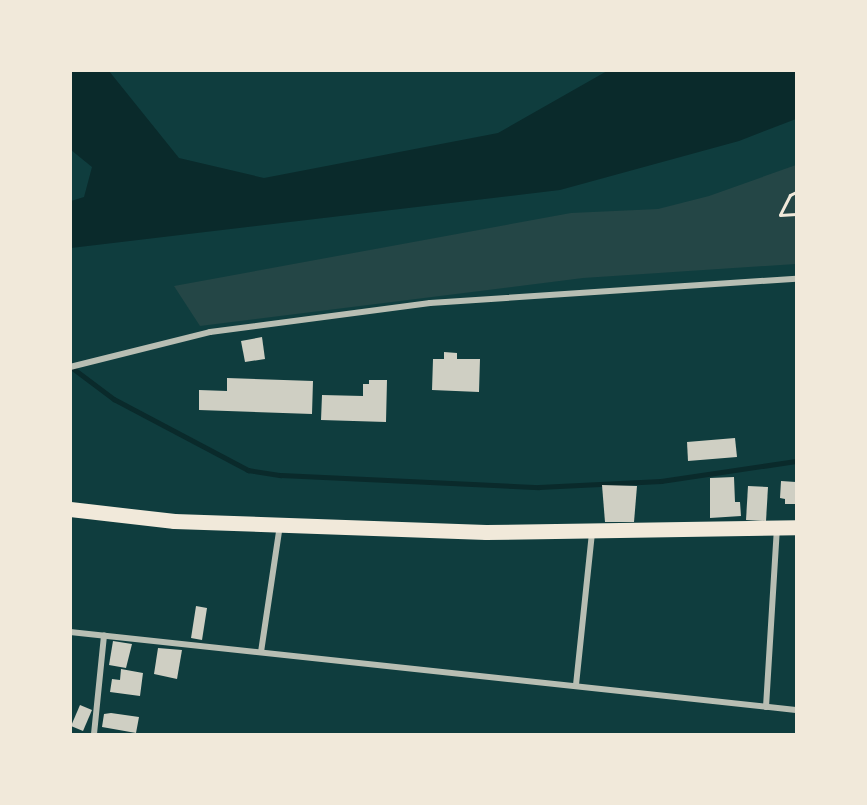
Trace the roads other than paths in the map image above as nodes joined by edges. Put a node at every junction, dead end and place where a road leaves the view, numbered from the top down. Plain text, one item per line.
1 (796, 279) edge
2 (74, 365) edge
3 (70, 509) edge
4 (280, 525) junction
5 (796, 527) edge
6 (777, 529) junction
7 (592, 532) junction
8 (70, 632) edge
9 (104, 636) junction
10 (261, 652) junction
11 (576, 685) junction
12 (766, 707) junction
13 (796, 710) edge
14 (94, 735) edge

1 - 2 street
3 - 4 highway
4 - 7 highway
4 - 10 street
5 - 6 highway
6 - 7 highway
6 - 12 street
7 - 11 street
8 - 9 street
9 - 10 street
9 - 14 street
10 - 11 street
11 - 12 street
12 - 13 street

